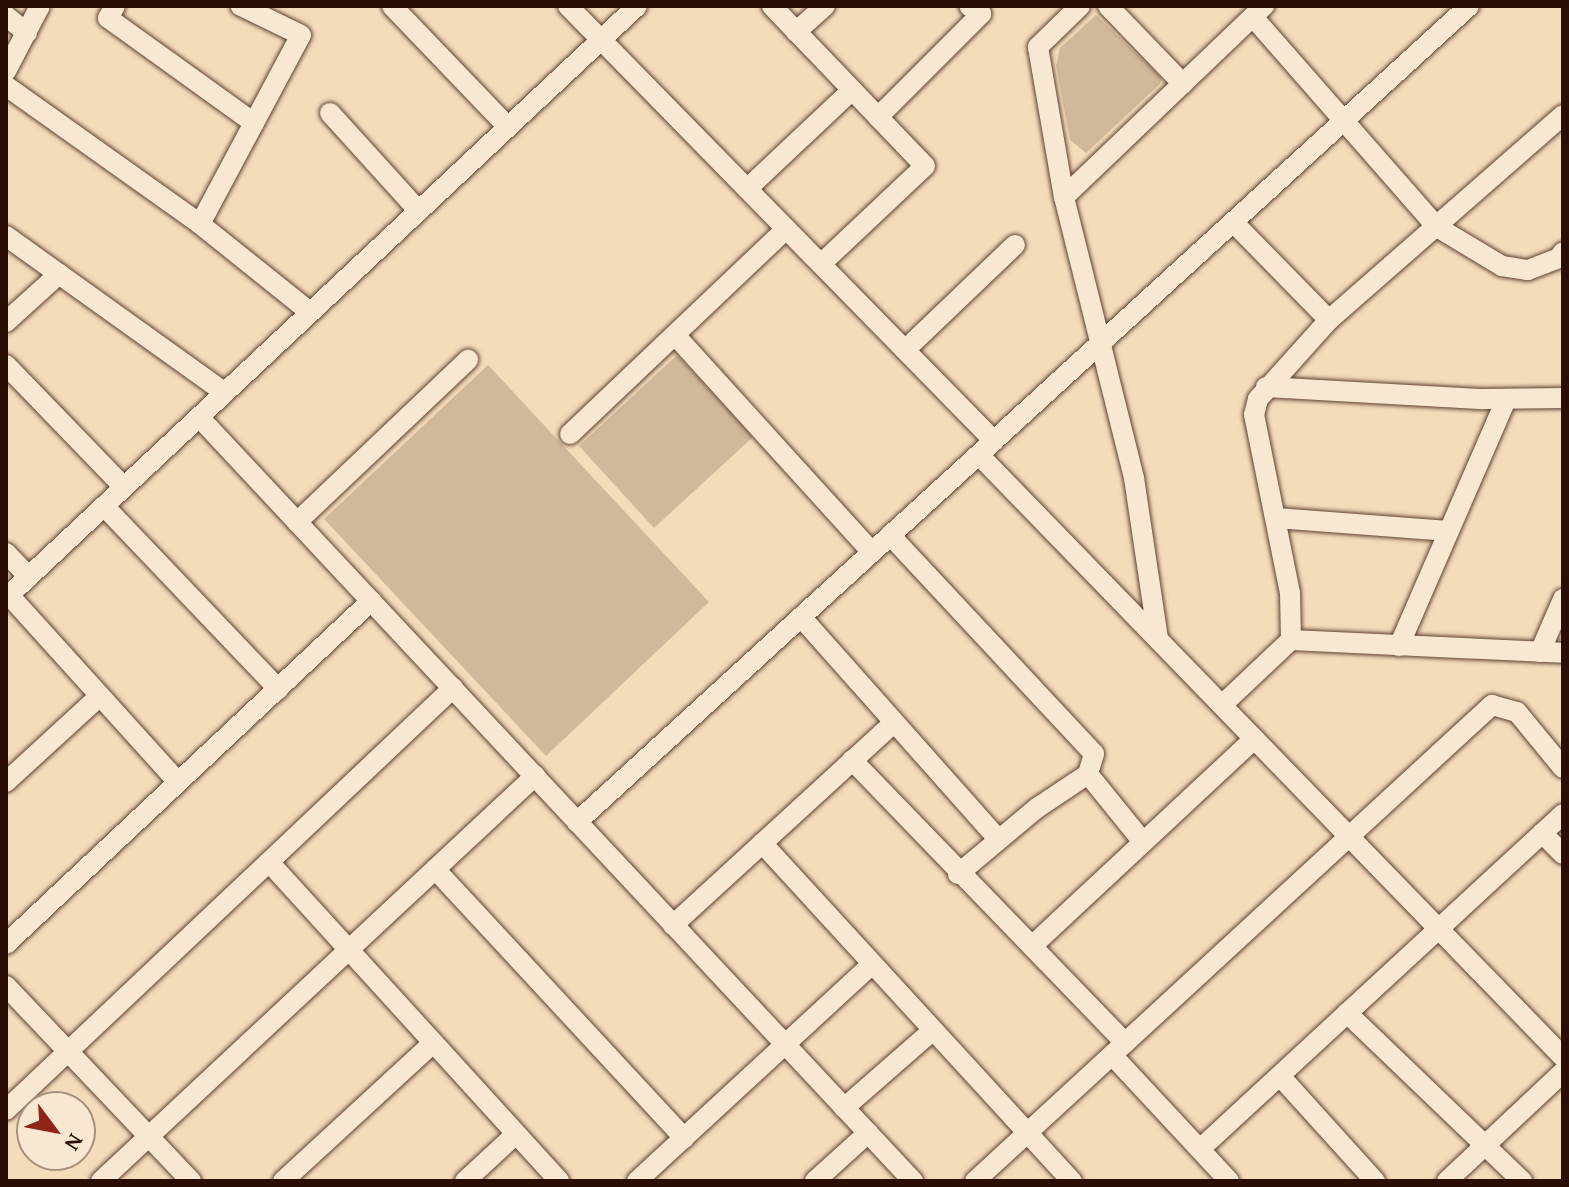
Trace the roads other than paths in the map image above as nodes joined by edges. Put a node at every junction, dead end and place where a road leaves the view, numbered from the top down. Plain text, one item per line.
1 (40, 6) edge
2 (115, 6) edge
3 (241, 6) edge
4 (392, 6) edge
5 (568, 6) edge
6 (637, 6) edge
7 (772, 6) edge
8 (825, 6) edge
9 (969, 6) edge
10 (1080, 6) edge
11 (1108, 6) edge
12 (1469, 6) edge
13 (1258, 12) edge
14 (6, 16) edge
15 (796, 32) junction
16 (27, 33) junction
17 (601, 40) junction
18 (6, 71) edge
19 (1183, 84) junction
20 (6, 86) edge
21 (852, 90) junction
22 (330, 113) dead end
23 (1563, 115) edge
24 (878, 117) junction
25 (1346, 119) junction
26 (254, 123) junction
27 (508, 127) junction
28 (747, 189) junction
29 (1064, 197) junction
30 (419, 211) junction
31 (1233, 222) junction
32 (200, 224) junction
33 (1437, 227) junction
34 (786, 229) junction
35 (6, 236) edge
36 (1015, 245) dead end
37 (1562, 257) edge
38 (821, 264) junction
39 (59, 274) junction
40 (310, 312) junction
41 (1329, 320) junction
42 (6, 322) edge
43 (675, 335) junction
44 (1098, 345) junction
45 (905, 350) junction
46 (468, 360) dead end
47 (6, 365) edge
48 (1266, 387) junction
49 (225, 393) junction
50 (1563, 398) edge
51 (1506, 400) junction
52 (199, 417) junction
53 (570, 434) dead end
54 (986, 448) junction
55 (124, 487) junction
56 (104, 506) junction
57 (1276, 518) junction
58 (297, 522) junction
59 (1449, 531) junction
60 (890, 535) junction
61 (872, 552) junction
62 (6, 553) edge
63 (29, 577) junction
64 (7, 597) edge
65 (1563, 599) edge
66 (371, 601) junction
67 (801, 617) junction
68 (1158, 639) junction
69 (1291, 640) junction
70 (1399, 646) junction
71 (1540, 652) junction
72 (1563, 653) edge
73 (453, 688) junction
74 (278, 689) junction
75 (100, 696) junction
76 (1222, 705) junction
77 (892, 724) junction
78 (1254, 739) junction
79 (852, 760) junction
80 (1563, 768) edge
81 (1088, 774) junction
82 (535, 776) junction
83 (6, 782) edge
84 (178, 782) junction
85 (1563, 814) edge
86 (577, 822) junction
87 (1542, 833) junction
88 (1351, 838) junction
89 (998, 839) junction
90 (1143, 842) junction
91 (762, 843) junction
92 (1563, 854) edge
93 (269, 862) junction
94 (435, 869) junction
95 (958, 874) junction
96 (673, 925) junction
97 (1439, 929) junction
98 (6, 944) edge
99 (1032, 946) junction
100 (349, 950) junction
101 (872, 964) junction
102 (6, 986) edge
103 (1347, 1013) junction
104 (932, 1031) junction
105 (433, 1043) junction
106 (785, 1044) junction
107 (1119, 1049) junction
108 (68, 1051) junction
109 (1563, 1057) edge
110 (1563, 1072) edge
111 (1280, 1076) junction
112 (844, 1108) junction
113 (6, 1110) edge
114 (868, 1133) junction
115 (1027, 1133) junction
116 (516, 1134) junction
117 (149, 1136) junction
118 (684, 1138) junction
119 (1486, 1145) junction
120 (1200, 1149) junction
121 (101, 1181) edge
122 (191, 1181) edge
123 (283, 1181) edge
124 (465, 1181) edge
125 (559, 1181) edge
126 (637, 1181) edge
127 (815, 1181) edge
128 (913, 1181) edge
129 (975, 1181) edge
130 (1072, 1181) edge
131 (1229, 1181) edge
132 (1375, 1181) edge
133 (1447, 1181) edge
134 (1522, 1181) edge

1 - 16 street
2 - 26 street
3 - 26 street
4 - 27 street
5 - 17 street
6 - 17 street
7 - 15 street
8 - 15 street
9 - 24 street
10 - 29 street
11 - 19 street
12 - 25 street
13 - 19 street
13 - 25 street
14 - 16 street
15 - 21 street
16 - 18 street
17 - 27 street
17 - 28 street
19 - 29 street
20 - 32 street
21 - 24 street
21 - 28 street
22 - 30 street
23 - 33 street
24 - 38 street
25 - 31 street
25 - 33 street
26 - 32 street
27 - 30 street
28 - 34 street
29 - 44 street
30 - 40 street
31 - 41 street
31 - 44 street
32 - 40 street
33 - 37 street
33 - 41 street
34 - 38 street
34 - 43 street
35 - 39 street
36 - 45 street
38 - 45 street
39 - 42 street
39 - 49 street
40 - 49 street
41 - 48 street
43 - 53 street
43 - 61 street
44 - 54 street
44 - 68 street
45 - 54 street
46 - 58 street
47 - 55 street
48 - 51 street
48 - 57 street
49 - 52 street
50 - 51 street
51 - 59 street
52 - 55 street
52 - 58 street
54 - 60 street
54 - 68 street
55 - 56 street
56 - 63 street
56 - 74 street
57 - 59 street
57 - 69 street
58 - 66 street
59 - 70 street
60 - 61 street
60 - 81 street
61 - 67 street
62 - 63 street
63 - 64 street
64 - 75 street
65 - 71 street
66 - 73 street
66 - 74 street
67 - 77 street
67 - 86 street
68 - 76 street
69 - 70 street
69 - 76 street
70 - 71 street
71 - 72 street
73 - 82 street
73 - 93 street
74 - 84 street
75 - 83 street
75 - 84 street
76 - 78 street
77 - 79 street
77 - 89 street
78 - 88 street
78 - 90 street
79 - 91 street
79 - 95 street
80 - 88 street
81 - 89 street
81 - 90 street
82 - 86 street
82 - 94 street
84 - 98 street
85 - 87 street
86 - 96 street
87 - 92 street
87 - 97 street
88 - 97 street
88 - 107 street
89 - 95 street
90 - 99 street
91 - 96 street
91 - 101 street
93 - 100 street
93 - 108 street
94 - 100 street
94 - 118 street
95 - 99 street
96 - 106 street
97 - 103 street
97 - 109 street
99 - 107 street
100 - 105 street
100 - 117 street
101 - 104 street
101 - 106 street
102 - 108 street
103 - 111 street
103 - 119 street
104 - 112 street
104 - 115 street
105 - 116 street
105 - 123 street
106 - 112 street
106 - 118 street
107 - 115 street
107 - 120 street
108 - 113 street
108 - 117 street
110 - 119 street
111 - 120 street
111 - 132 street
112 - 114 street
114 - 127 street
114 - 128 street
115 - 129 street
115 - 130 street
116 - 124 street
116 - 125 street
117 - 121 street
117 - 122 street
118 - 126 street
119 - 133 street
119 - 134 street
120 - 131 street

